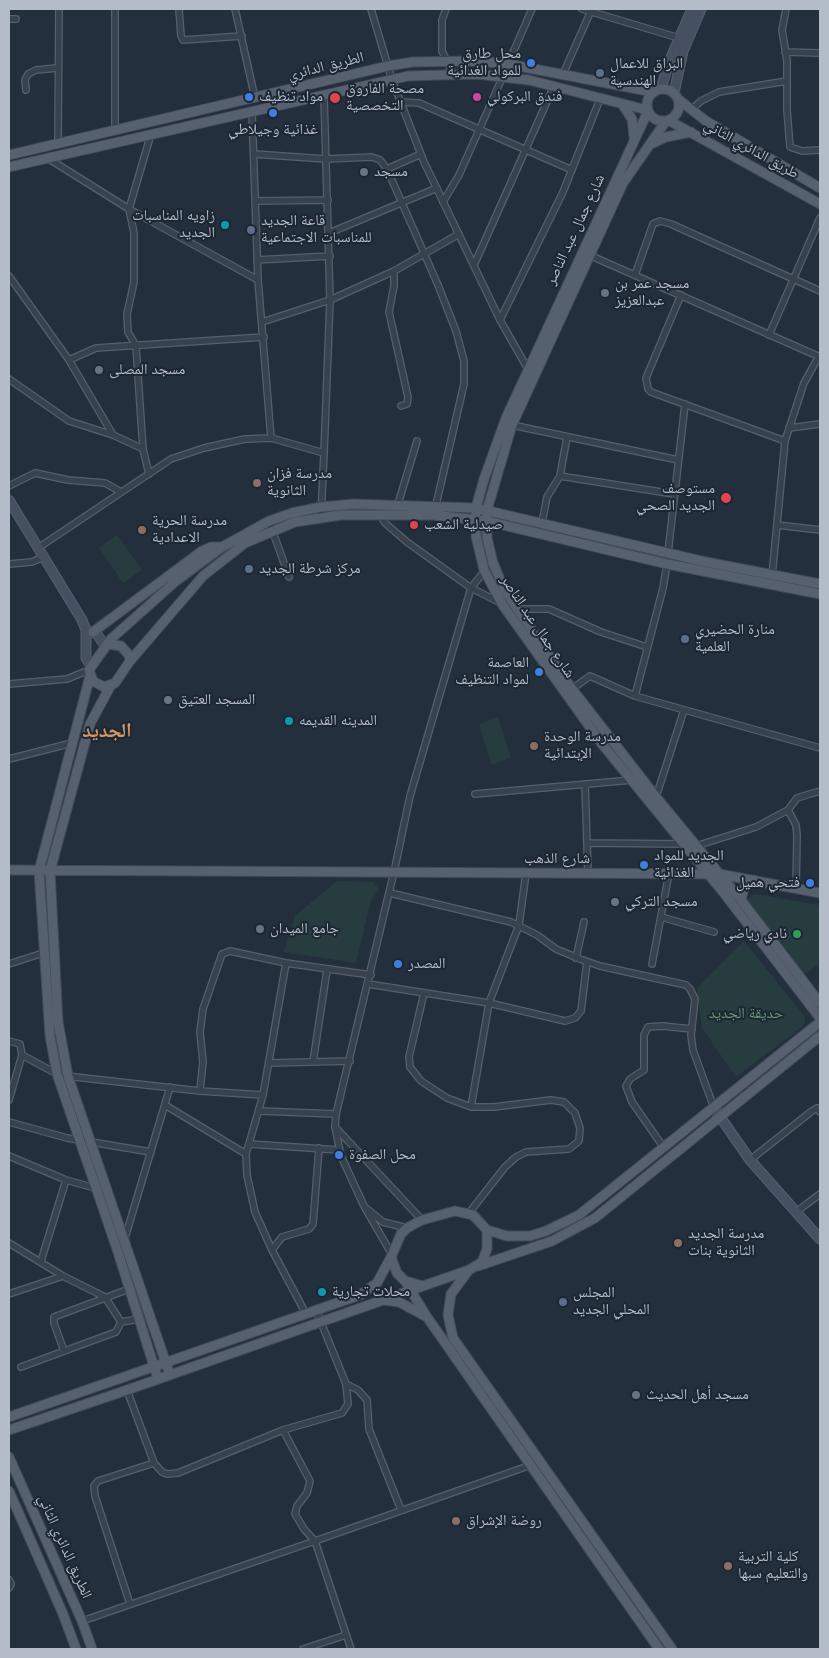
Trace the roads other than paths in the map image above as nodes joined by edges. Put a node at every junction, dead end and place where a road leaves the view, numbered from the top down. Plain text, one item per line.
1 (59, 9) edge
2 (115, 9) edge
3 (179, 9) edge
4 (235, 9) edge
5 (371, 9) edge
6 (446, 9) edge
7 (532, 9) edge
8 (582, 9) edge
9 (692, 9) edge
10 (701, 9) edge
11 (786, 9) edge
12 (590, 13) junction
13 (9, 19) edge
14 (16, 19) dead end
15 (242, 36) junction
16 (679, 38) junction
17 (786, 52) junction
18 (820, 53) edge
19 (446, 61) junction
20 (508, 64) junction
21 (388, 66) junction
22 (57, 68) junction
23 (453, 74) junction
24 (563, 74) junction
25 (503, 76) junction
26 (392, 80) junction
27 (787, 81) junction
28 (554, 86) junction
29 (26, 90) dead end
30 (657, 90) junction
31 (324, 96) junction
32 (676, 96) junction
33 (255, 98) junction
34 (600, 99) junction
35 (401, 102) junction
36 (622, 104) junction
37 (648, 110) junction
38 (691, 110) junction
39 (252, 113) junction
40 (667, 120) junction
41 (115, 130) junction
42 (479, 131) junction
43 (691, 132) junction
44 (151, 134) junction
45 (634, 139) junction
46 (58, 144) junction
47 (649, 146) junction
48 (527, 150) junction
49 (820, 150) edge
50 (254, 154) junction
51 (421, 154) junction
52 (9, 155) edge
53 (49, 159) junction
54 (326, 159) junction
55 (9, 167) edge
56 (388, 169) junction
57 (572, 170) junction
58 (437, 188) junction
59 (820, 188) edge
60 (255, 200) junction
61 (328, 200) junction
62 (443, 202) junction
63 (402, 204) junction
64 (820, 204) edge
65 (129, 209) junction
66 (820, 218) edge
67 (329, 233) junction
68 (459, 234) junction
69 (425, 254) junction
70 (589, 255) junction
71 (330, 256) junction
72 (257, 260) junction
73 (474, 265) junction
74 (394, 270) junction
75 (635, 275) junction
76 (9, 276) edge
77 (792, 279) junction
78 (258, 280) junction
79 (820, 291) edge
80 (681, 295) junction
81 (330, 300) junction
82 (500, 320) junction
83 (262, 322) junction
84 (770, 335) junction
85 (264, 337) junction
86 (136, 346) junction
87 (819, 357) edge
88 (69, 360) junction
89 (530, 373) junction
90 (9, 379) edge
91 (685, 404) junction
92 (402, 406) dead end
93 (820, 424) edge
94 (512, 425) junction
95 (789, 428) junction
96 (113, 435) junction
97 (567, 437) junction
98 (271, 438) junction
99 (785, 440) junction
100 (417, 441) dead end
101 (143, 449) junction
102 (324, 453) junction
103 (678, 460) junction
104 (149, 474) junction
105 (560, 476) junction
106 (9, 486) edge
107 (121, 492) junction
108 (674, 494) junction
109 (9, 500) edge
110 (378, 504) junction
111 (398, 504) junction
112 (436, 505) junction
113 (322, 507) junction
114 (476, 508) junction
115 (487, 510) junction
116 (379, 514) junction
117 (322, 517) junction
118 (476, 519) junction
119 (269, 521) junction
120 (486, 521) junction
121 (542, 523) junction
122 (776, 525) junction
123 (273, 530) junction
124 (820, 530) edge
125 (222, 546) junction
126 (38, 548) junction
127 (668, 553) junction
128 (43, 557) junction
129 (493, 563) junction
130 (9, 564) edge
131 (667, 564) junction
132 (484, 570) junction
133 (772, 575) junction
134 (289, 577) dead end
135 (820, 584) edge
136 (771, 586) junction
137 (471, 588) junction
138 (820, 594) edge
139 (502, 604) junction
140 (517, 610) junction
141 (89, 631) junction
142 (106, 645) junction
143 (647, 647) junction
144 (130, 661) junction
145 (90, 671) junction
146 (9, 684) edge
147 (111, 686) junction
148 (572, 689) junction
149 (635, 696) junction
150 (684, 710) junction
151 (72, 743) junction
152 (820, 748) edge
153 (9, 759) edge
154 (632, 780) junction
155 (585, 784) junction
156 (820, 791) edge
157 (474, 794) dead end
158 (656, 797) junction
159 (788, 810) junction
160 (587, 843) junction
161 (684, 844) junction
162 (696, 846) junction
163 (9, 870) edge
164 (39, 871) junction
165 (50, 871) junction
166 (394, 872) junction
167 (526, 873) junction
168 (588, 873) junction
169 (669, 873) junction
170 (708, 874) junction
171 (719, 874) junction
172 (754, 880) junction
173 (796, 888) junction
174 (390, 893) junction
175 (820, 893) edge
176 (741, 900) junction
177 (661, 917) junction
178 (584, 922) dead end
179 (519, 925) junction
180 (714, 932) dead end
181 (44, 953) junction
182 (576, 958) junction
183 (587, 962) junction
184 (9, 964) edge
185 (286, 964) junction
186 (652, 964) dead end
187 (327, 970) junction
188 (370, 975) junction
189 (368, 984) junction
190 (424, 993) junction
191 (489, 1003) junction
192 (820, 1003) edge
193 (820, 1018) edge
194 (820, 1022) edge
195 (692, 1029) junction
196 (820, 1036) edge
197 (9, 1041) edge
198 (22, 1055) junction
199 (350, 1061) junction
200 (314, 1062) junction
201 (268, 1063) junction
202 (57, 1074) junction
203 (68, 1076) junction
204 (170, 1087) junction
205 (200, 1090) junction
206 (263, 1095) junction
207 (9, 1100) edge
208 (165, 1105) junction
209 (471, 1107) junction
210 (714, 1108) junction
211 (819, 1108) edge
212 (259, 1111) junction
213 (336, 1114) junction
214 (720, 1117) junction
215 (9, 1122) edge
216 (335, 1127) junction
217 (79, 1140) junction
218 (90, 1141) junction
219 (249, 1144) junction
220 (319, 1148) junction
221 (664, 1148) junction
222 (339, 1150) junction
223 (151, 1152) junction
224 (246, 1154) junction
225 (9, 1156) edge
226 (750, 1160) junction
227 (66, 1180) junction
228 (95, 1188) junction
229 (820, 1194) edge
230 (364, 1206) junction
231 (796, 1212) junction
232 (469, 1213) junction
233 (422, 1220) junction
234 (407, 1228) junction
235 (487, 1230) junction
236 (124, 1239) junction
237 (820, 1239) edge
238 (9, 1243) edge
239 (272, 1250) junction
240 (391, 1255) junction
241 (42, 1261) junction
242 (478, 1266) junction
243 (469, 1270) junction
244 (63, 1276) junction
245 (405, 1281) junction
246 (423, 1286) junction
247 (130, 1289) junction
248 (410, 1290) junction
249 (9, 1294) edge
250 (105, 1297) junction
251 (384, 1300) junction
252 (316, 1310) junction
253 (306, 1314) junction
254 (426, 1317) junction
255 (139, 1319) junction
256 (321, 1321) junction
257 (121, 1322) junction
258 (64, 1351) junction
259 (165, 1363) junction
260 (21, 1367) dead end
261 (154, 1368) junction
262 (170, 1375) junction
263 (158, 1379) junction
264 (346, 1384) junction
265 (127, 1390) junction
266 (9, 1417) edge
267 (9, 1430) edge
268 (283, 1430) junction
269 (9, 1457) edge
270 (154, 1462) junction
271 (531, 1464) junction
272 (9, 1491) edge
273 (401, 1510) junction
274 (315, 1541) junction
275 (9, 1580) edge
276 (9, 1588) edge
277 (130, 1604) junction
278 (82, 1621) junction
279 (346, 1635) junction
280 (76, 1649) edge
281 (92, 1649) edge
282 (302, 1649) edge
283 (351, 1649) edge
284 (659, 1649) edge
285 (672, 1649) edge

1 - 22 street
2 - 41 street
3 - 15 street
4 - 15 street
5 - 21 street
6 - 19 street
7 - 20 street
8 - 12 street
9 - 16 street
10 - 32 street
11 - 17 street
12 - 16 street
12 - 24 street
13 - 14 street
15 - 33 street
16 - 30 street
17 - 18 street
17 - 27 street
19 - 20 main road, الطريق الدائري
19 - 21 main road, الطريق الدائري
19 - 23 street
20 - 24 main road, الطريق الدائري
21 - 26 street
21 - 33 main road, الطريق الدائري
22 - 29 street
22 - 46 street
23 - 25 main road, الطريق الدائري
23 - 26 main road, الطريق الدائري
24 - 30 main road, الطريق الدائري
25 - 28 main road, الطريق الدائري
25 - 42 street
26 - 31 main road, الطريق الدائري
26 - 35 street
27 - 38 street
27 - 49 street
28 - 34 main road, الطريق الدائري
28 - 48 street
30 - 32 main road
30 - 37 main road
31 - 39 main road, الطريق الدائري
31 - 54 street
32 - 38 main road, طريق الدائري الثاني
32 - 40 main road
33 - 41 main road, الطريق الدائري
34 - 36 main road, الطريق الدائري
34 - 57 street
35 - 42 street
35 - 51 street
36 - 37 main road, الطريق الدائري
36 - 45 main road
37 - 40 main road
37 - 45 main road, شارع جمال عبد الناصر
38 - 59 main road, طريق الدائري الثاني
39 - 44 main road, الطريق الدائري
39 - 50 street
40 - 43 main road, طريق الدائري الثاني
40 - 47 main road, شارع جمال عبد الناصر
41 - 46 main road, الطريق الدائري
42 - 48 street
42 - 62 street
43 - 47 main road
43 - 64 main road, طريق الدائري الثاني
44 - 53 main road, الطريق الدائري
44 - 65 street
45 - 89 main road, شارع جمال عبد الناصر
46 - 52 main road, الطريق الدائري
47 - 70 main road, شارع جمال عبد الناصر
48 - 57 street
48 - 73 street
50 - 54 street
50 - 60 street
51 - 56 street
51 - 58 street
53 - 55 main road, الطريق الدائري
53 - 65 street
54 - 56 street
54 - 61 street
56 - 63 street
57 - 82 street
58 - 62 street
58 - 63 street
60 - 61 street
60 - 72 street
61 - 67 street
62 - 68 street
63 - 67 street
63 - 69 street
65 - 78 street
65 - 86 street
66 - 77 street
67 - 71 street
68 - 69 street
68 - 73 street
69 - 74 street
69 - 112 street
70 - 75 street
70 - 89 main road, شارع جمال عبد الناصر
71 - 72 street
71 - 81 street
72 - 78 street
73 - 82 street
74 - 81 street
74 - 92 street
75 - 77 street
75 - 80 street
76 - 88 street
77 - 79 street
77 - 84 street
78 - 83 street
80 - 84 street
80 - 91 street
81 - 83 street
81 - 102 street
82 - 89 street
83 - 85 street
84 - 87 street
85 - 86 street
85 - 98 street
86 - 88 street
86 - 101 street
87 - 95 street
88 - 96 street
89 - 94 main road, شارع جمال عبد الناصر
89 - 114 main road, شارع جمال عبد الناصر
90 - 96 street
91 - 99 street
91 - 103 street
93 - 95 street
94 - 97 street
94 - 115 main road, شارع جمال عبد الناصر
95 - 99 street
96 - 101 street
97 - 103 street
97 - 105 street
98 - 102 street
98 - 104 street
99 - 122 street
100 - 111 street
101 - 104 street
102 - 113 street
103 - 108 street
104 - 107 street
105 - 108 street
105 - 121 street
106 - 107 street
107 - 126 street
108 - 127 street
109 - 126 street
110 - 111 main road
110 - 113 main road
110 - 116 street
111 - 112 main road
112 - 114 main road
113 - 117 street
113 - 119 main road
114 - 115 main road
114 - 118 main road, شارع جمال عبد الناصر
115 - 120 main road, شارع جمال عبد الناصر
115 - 121 main road
116 - 117 main road
116 - 118 main road
116 - 137 street
117 - 123 main road
118 - 120 main road
118 - 132 main road, شارع جمال عبد الناصر
119 - 123 street
119 - 125 main road
120 - 129 main road, شارع جمال عبد الناصر
120 - 131 main road
121 - 127 main road
122 - 124 street
122 - 133 street
123 - 134 street
123 - 144 main road
125 - 141 main road
125 - 142 main road
126 - 128 street
127 - 133 main road
128 - 130 street
128 - 141 street
129 - 132 street
129 - 140 main road, شارع جمال عبد الناصر
131 - 136 main road
131 - 143 street
132 - 137 street
132 - 139 main road, شارع جمال عبد الناصر
133 - 135 main road
133 - 136 street
136 - 138 main road
137 - 139 street
137 - 166 street
139 - 154 main road, شارع جمال عبد الناصر
140 - 143 street
140 - 148 main road, شارع جمال عبد الناصر
141 - 142 street
141 - 145 street
142 - 144 main road
142 - 145 main road
143 - 149 street
144 - 147 main road
145 - 146 street
145 - 147 main road
145 - 151 main road
147 - 165 main road
148 - 149 street
148 - 158 main road, شارع جمال عبد الناصر
149 - 150 street
150 - 152 street
150 - 158 street
151 - 153 street
151 - 164 main road
154 - 155 street
154 - 161 main road, شارع جمال عبد الناصر
155 - 157 street
155 - 160 street
156 - 159 street
158 - 162 main road, شارع جمال عبد الناصر
159 - 162 street
159 - 173 street
160 - 161 street
160 - 168 street
161 - 170 main road, شارع جمال عبد الناصر
162 - 171 main road, شارع جمال عبد الناصر
163 - 164 main road, شارع الذهب
164 - 165 main road, شارع الذهب
164 - 181 main road
165 - 166 main road, شارع الذهب
165 - 203 main road
166 - 167 main road, شارع الذهب
166 - 174 street
167 - 168 main road, شارع الذهب
167 - 179 street
168 - 169 main road, شارع الذهب
169 - 170 main road, شارع الذهب
169 - 177 street
170 - 171 main road, شارع الذهب
170 - 193 main road, شارع جمال عبد الناصر
171 - 172 main road, شارع الذهب
171 - 176 main road, شارع جمال عبد الناصر
172 - 173 main road, شارع الذهب
172 - 176 main road
173 - 175 main road, شارع الذهب
174 - 179 street
174 - 188 street
176 - 192 main road, شارع جمال عبد الناصر
177 - 180 street
177 - 186 street
178 - 182 street
179 - 182 street
179 - 191 street
181 - 184 street
181 - 202 main road
182 - 183 street
183 - 191 street
183 - 195 street
185 - 187 street
185 - 201 street
185 - 205 street
187 - 188 street
187 - 200 street
188 - 189 street
189 - 190 street
189 - 199 street
190 - 191 street
190 - 209 street
191 - 209 street
194 - 210 main road
195 - 210 street
195 - 221 street
196 - 214 main road
197 - 198 street
198 - 202 street
198 - 207 street
199 - 200 street
199 - 213 street
200 - 201 street
201 - 206 street
202 - 203 street
202 - 217 main road
203 - 204 street
203 - 218 main road
204 - 205 street
204 - 208 street
205 - 206 street
206 - 212 street
208 - 223 street
208 - 224 street
209 - 232 street
210 - 214 street
210 - 221 main road
211 - 226 street
212 - 213 street
212 - 219 street
213 - 216 street
214 - 226 street
214 - 242 main road
215 - 217 street
216 - 222 street
216 - 233 street
217 - 218 street
217 - 228 main road
218 - 223 street
218 - 236 main road
219 - 220 street
219 - 224 street
220 - 222 street
220 - 239 street
221 - 235 main road
222 - 230 street
223 - 236 street
224 - 239 street
225 - 227 street
226 - 231 street
227 - 228 street
227 - 241 street
228 - 247 main road
229 - 231 street
230 - 234 street
230 - 240 street
231 - 237 street
232 - 233 main road
232 - 235 main road
233 - 234 main road
234 - 240 main road
235 - 242 main road
236 - 259 main road
238 - 241 street
239 - 253 street
240 - 245 main road
240 - 252 main road
241 - 244 street
242 - 243 main road
243 - 246 main road
243 - 285 main road
244 - 249 street
244 - 250 street
245 - 246 main road
245 - 248 main road
246 - 248 main road
247 - 250 street
247 - 255 main road
248 - 251 main road
248 - 254 main road
250 - 257 street
250 - 258 street
251 - 254 main road
251 - 256 main road
252 - 253 main road
252 - 256 street
253 - 259 main road
254 - 271 main road
255 - 257 street
255 - 261 main road
256 - 262 main road
256 - 264 street
257 - 258 street
258 - 260 street
259 - 261 main road
259 - 262 main road
261 - 263 main road
261 - 266 main road
262 - 263 main road
263 - 265 main road
264 - 268 street
264 - 273 street
265 - 267 main road
265 - 270 street
268 - 270 street
268 - 274 street
269 - 278 main road, الطريق الدائري الثاني
270 - 277 street
271 - 273 street
271 - 284 main road
272 - 280 main road, الطريق الدائري الثاني
273 - 274 street
274 - 277 street
274 - 279 street
275 - 276 street
277 - 278 street
278 - 281 main road, الطريق الدائري الثاني
279 - 282 street
279 - 283 street

